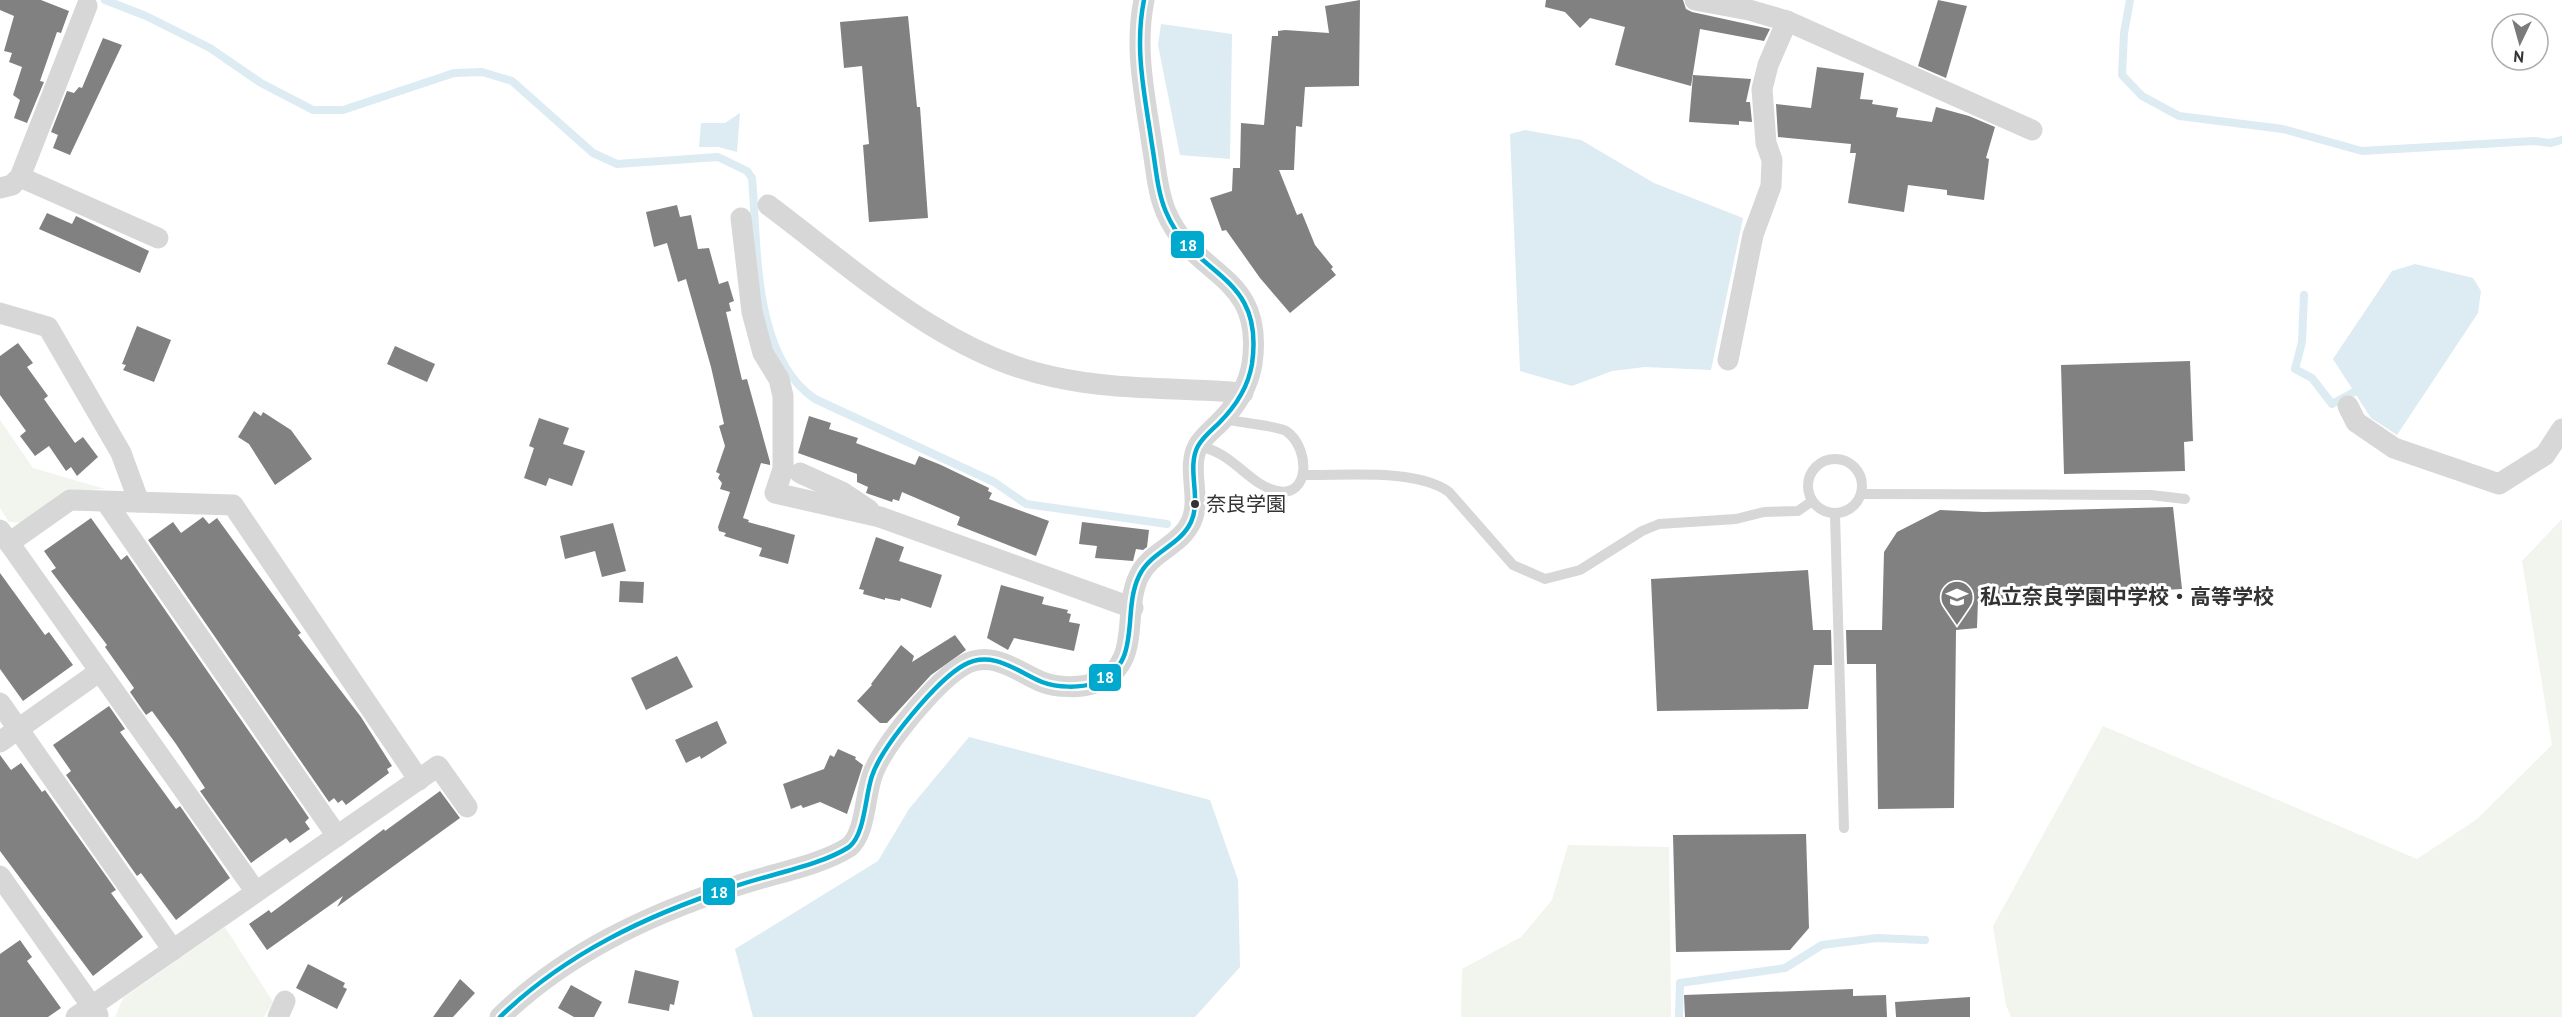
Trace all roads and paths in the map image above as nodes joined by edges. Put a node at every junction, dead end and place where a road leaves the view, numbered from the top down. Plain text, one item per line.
1 (1144, 0) edge
2 (1695, 0) edge
3 (87, 6) dead end
4 (1787, 21) junction
5 (2032, 130) dead end
6 (20, 177) junction
7 (0, 188) edge
8 (768, 205) dead end
9 (741, 218) dead end
10 (158, 238) dead end
11 (0, 314) edge
12 (1728, 360) dead end
13 (1244, 393) junction
14 (2348, 406) dead end
15 (1223, 419) junction
16 (2562, 429) edge
17 (1198, 446) junction
18 (800, 473) dead end
19 (1303, 475) junction
20 (1862, 494) junction
21 (2185, 499) dead end
22 (1812, 501) junction
23 (106, 502) junction
24 (139, 502) junction
25 (1835, 514) junction
26 (880, 518) junction
27 (5, 536) edge
28 (1133, 608) junction
29 (100, 671) junction
30 (0, 703) edge
31 (18, 729) junction
32 (0, 742) edge
33 (418, 780) junction
34 (467, 807) dead end
35 (1844, 828) dead end
36 (337, 836) junction
37 (4, 889) edge
38 (256, 892) junction
39 (173, 950) junction
40 (89, 1013) edge
41 (500, 1017) edge

1 - 13 street
2 - 4 street
3 - 6 street
4 - 5 street
4 - 12 street
6 - 7 street
6 - 10 street
8 - 13 street
9 - 26 street
11 - 24 street
13 - 15 street
14 - 16 street
15 - 17 street
15 - 19 lane
17 - 19 lane
17 - 28 street
18 - 26 street
19 - 22 lane
20 - 21 lane
20 - 22 lane
20 - 25 lane
22 - 25 lane
23 - 24 street
23 - 27 street
23 - 36 street
24 - 33 street
25 - 35 lane
26 - 28 street
27 - 29 street
28 - 41 street
29 - 31 street
29 - 38 street
30 - 31 street
31 - 32 street
31 - 39 street
33 - 34 street
33 - 36 street
36 - 38 street
37 - 40 street
38 - 39 street
39 - 40 street

